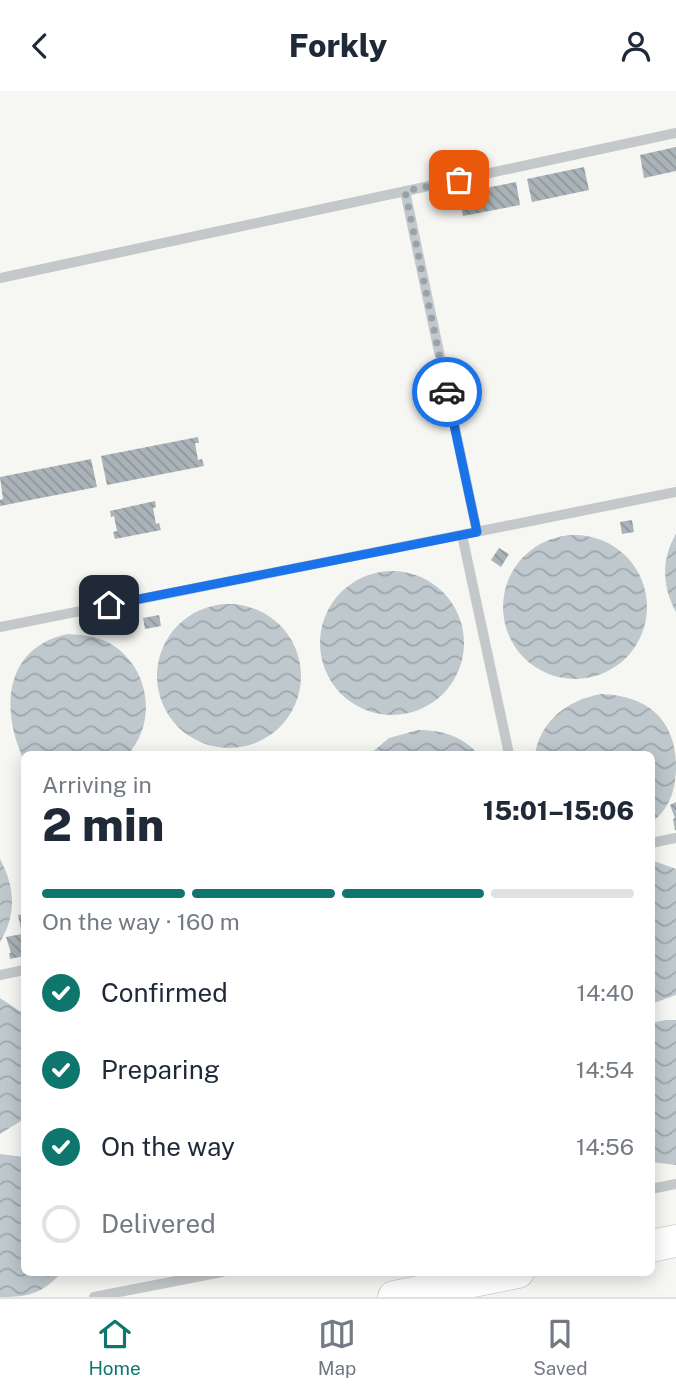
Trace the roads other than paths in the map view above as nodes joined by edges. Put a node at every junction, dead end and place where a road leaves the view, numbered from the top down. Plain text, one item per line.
1 (676, 132) edge
2 (405, 191) junction
3 (0, 278) edge
4 (676, 492) edge
5 (477, 532) junction
6 (462, 535) junction
7 (0, 627) edge
8 (508, 751) edge
9 (676, 838) edge
10 (655, 842) edge
11 (21, 971) edge
12 (0, 975) edge
13 (676, 1184) edge
14 (655, 1188) edge
15 (676, 1241) edge
16 (655, 1245) edge
17 (201, 1276) edge
18 (498, 1276) edge
19 (93, 1297) edge
20 (394, 1297) edge

1 - 2 lane
2 - 3 lane
2 - 5 lane
4 - 5 lane
5 - 6 lane
6 - 7 lane
6 - 8 lane
9 - 10 lane
11 - 12 lane
13 - 14 lane
15 - 16 main road
17 - 19 lane
18 - 20 main road

